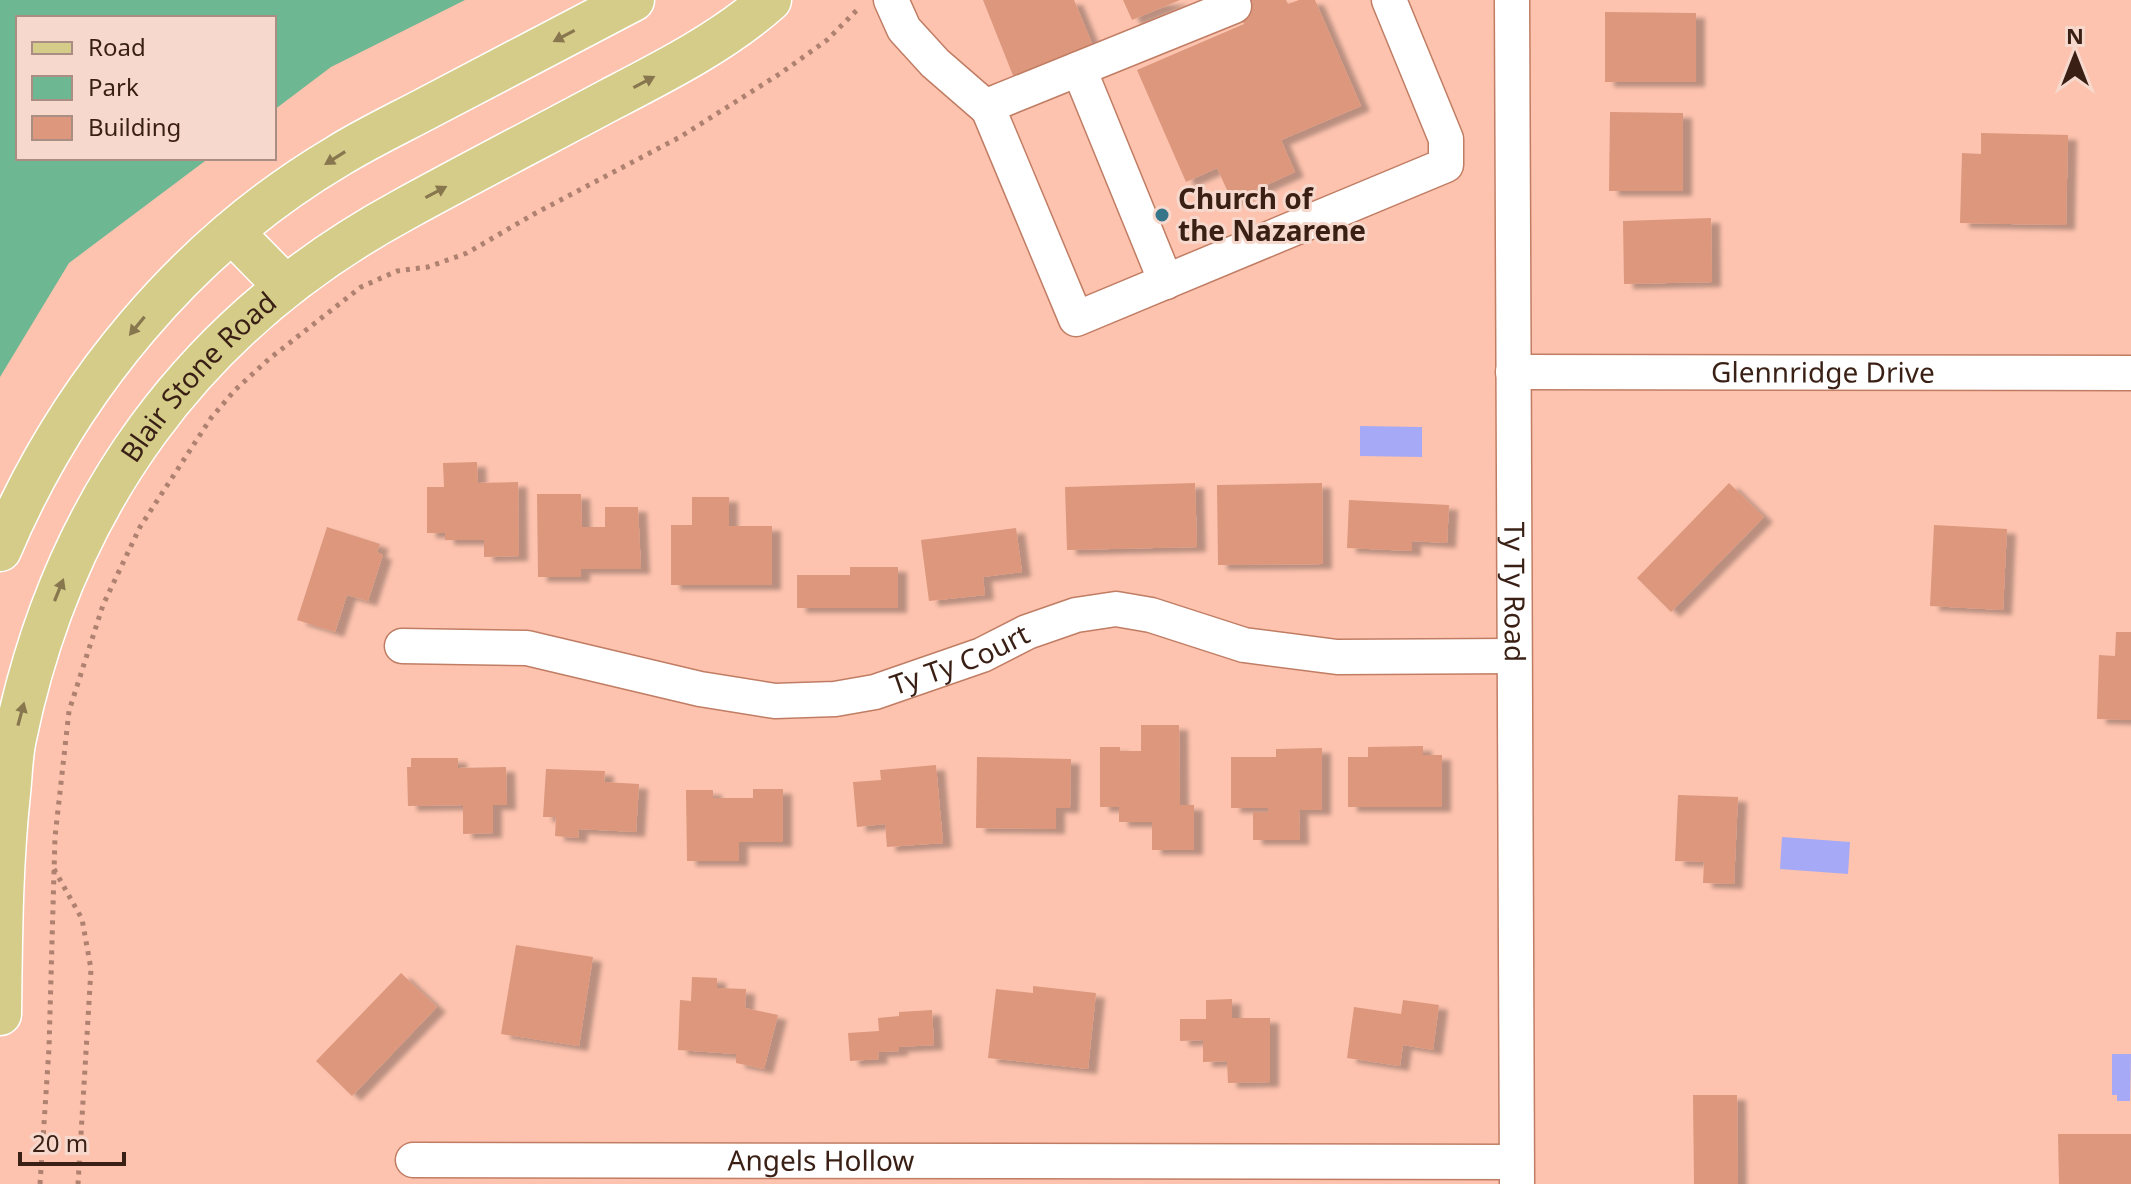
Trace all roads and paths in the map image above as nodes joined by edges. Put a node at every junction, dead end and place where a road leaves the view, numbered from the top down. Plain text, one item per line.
1 (633, 0) edge
2 (770, 0) edge
3 (1389, 0) edge
4 (1512, 0) edge
5 (875, 3) edge
6 (1234, 6) dead end
7 (1079, 69) junction
8 (988, 109) junction
9 (232, 232) junction
10 (1166, 282) junction
11 (285, 286) junction
12 (1513, 372) junction
13 (2131, 373) edge
14 (0, 550) edge
15 (402, 646) dead end
16 (1514, 656) junction
17 (54, 868) junction
18 (0, 1014) edge
19 (413, 1160) dead end
20 (1516, 1173) edge
21 (40, 1184) edge
22 (78, 1184) edge

1 -> 9 main road
11 -> 2 main road, Blair Stone Road
3 - 10 street
4 - 12 street, Ty Ty Road
5 - 8 street
5 - 17 path
6 - 7 street
7 - 8 street
7 - 10 street
8 - 10 street
9 - 11 main road
9 -> 14 main road
18 -> 11 main road, Blair Stone Road
12 - 13 street, Glennridge Drive
12 - 16 street, Ty Ty Road
15 - 16 street, Ty Ty Court
16 - 20 street, Ty Ty Road
17 - 21 path
17 - 22 path
19 - 20 street, Angels Hollow

